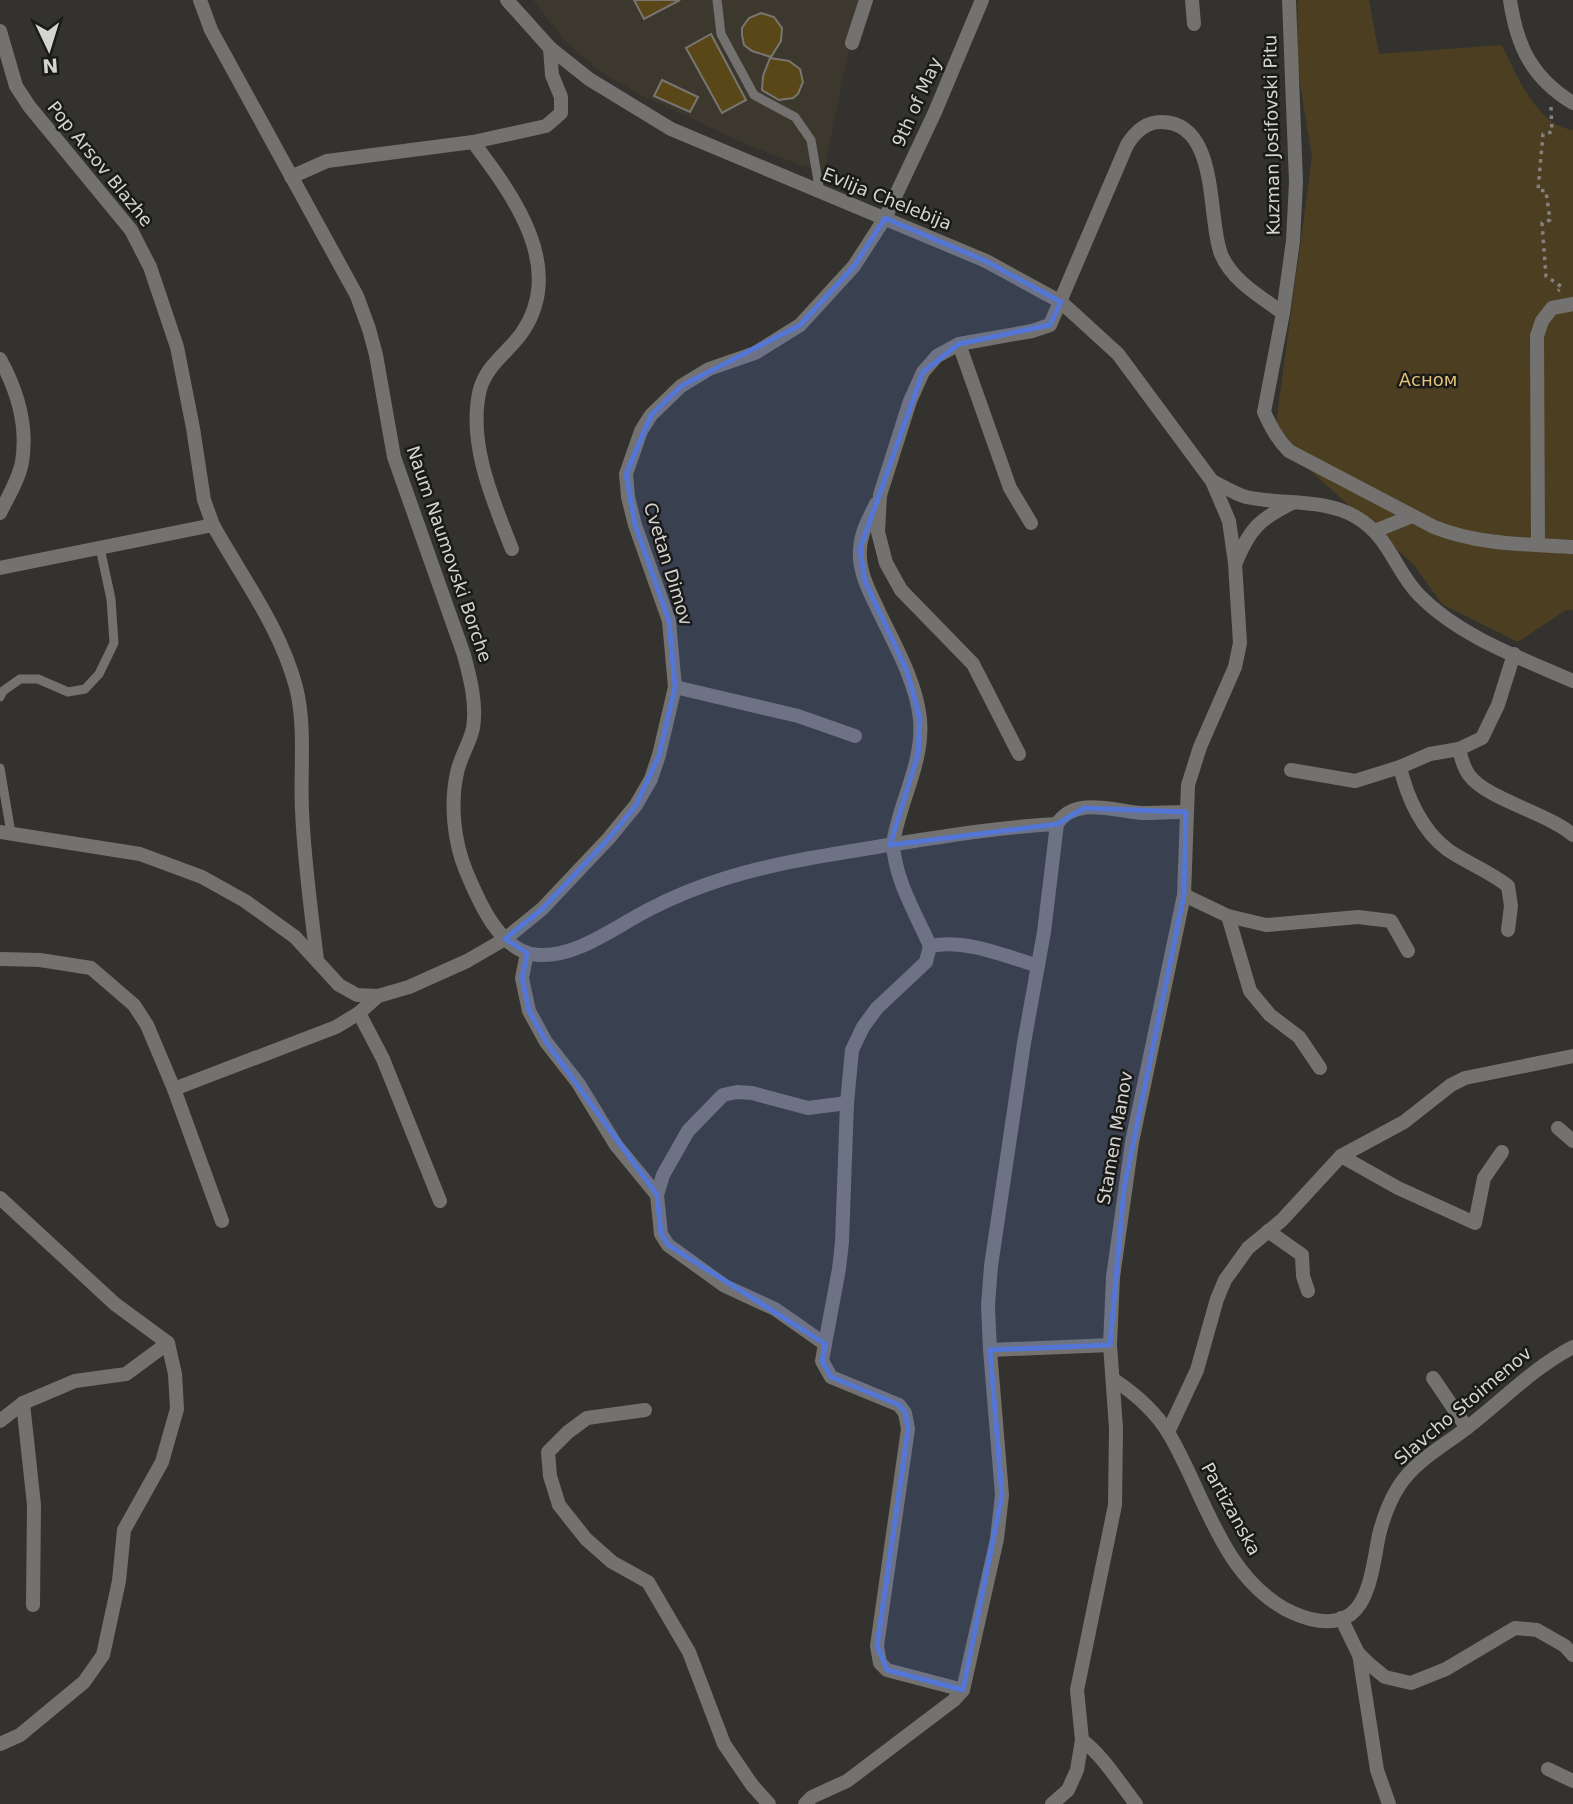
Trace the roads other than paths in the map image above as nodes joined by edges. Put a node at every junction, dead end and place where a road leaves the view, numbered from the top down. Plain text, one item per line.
1 (200, 0) edge
2 (507, 0) edge
3 (717, 0) edge
4 (866, 0) edge
5 (982, 0) edge
6 (1192, 0) edge
7 (1289, 0) edge
8 (1510, 0) edge
9 (1194, 24) dead end
10 (0, 32) edge
11 (852, 43) dead end
12 (550, 48) junction
13 (1573, 103) edge
14 (472, 142) junction
15 (291, 177) junction
16 (820, 192) junction
17 (885, 218) junction
18 (1061, 302) junction
19 (1573, 304) edge
20 (1283, 313) junction
21 (959, 344) junction
22 (0, 359) edge
23 (1212, 481) junction
24 (880, 495) junction
25 (1294, 503) junction
26 (0, 513) edge
27 (1412, 516) junction
28 (1031, 523) dead end
29 (213, 525) junction
30 (1375, 531) junction
31 (1538, 545) junction
32 (1573, 547) edge
33 (100, 548) junction
34 (512, 549) dead end
35 (1235, 564) junction
36 (0, 568) edge
37 (1514, 654) junction
38 (1573, 681) edge
39 (675, 687) junction
40 (0, 697) edge
41 (855, 736) dead end
42 (1459, 749) junction
43 (1019, 754) dead end
44 (1400, 767) junction
45 (0, 768) edge
46 (1290, 770) dead end
47 (1186, 812) junction
48 (1057, 824) junction
49 (6, 832) edge
50 (1573, 835) edge
51 (893, 844) junction
52 (1184, 895) junction
53 (1228, 916) junction
54 (1508, 930) dead end
55 (505, 939) junction
56 (930, 946) junction
57 (1408, 951) dead end
58 (527, 953) junction
59 (0, 960) edge
60 (317, 960) junction
61 (1038, 966) junction
62 (378, 996) junction
63 (359, 1013) junction
64 (1573, 1056) edge
65 (1320, 1068) dead end
66 (174, 1089) junction
67 (847, 1103) junction
68 (1558, 1128) dead end
69 (1573, 1141) edge
70 (1502, 1152) dead end
71 (1341, 1156) junction
72 (657, 1195) junction
73 (0, 1198) edge
74 (440, 1201) dead end
75 (222, 1221) dead end
76 (1268, 1231) junction
77 (1308, 1291) dead end
78 (168, 1343) junction
79 (825, 1344) junction
80 (1110, 1345) junction
81 (1573, 1347) edge
82 (989, 1350) junction
83 (1433, 1378) dead end
84 (1112, 1379) junction
85 (23, 1404) junction
86 (645, 1410) dead end
87 (0, 1420) edge
88 (1467, 1428) junction
89 (1168, 1432) junction
90 (33, 1605) dead end
91 (1341, 1618) junction
92 (1358, 1653) junction
93 (1573, 1655) edge
94 (963, 1690) junction
95 (1082, 1740) junction
96 (0, 1744) edge
97 (1548, 1769) dead end
98 (1573, 1781) edge
99 (769, 1804) edge
100 (805, 1804) edge
101 (1052, 1804) edge
102 (1136, 1804) edge
103 (1389, 1804) edge

1 - 15 street, Naum Naumovski Borche
2 - 12 street, Evlija Chelebija
3 - 16 lane
4 - 11 street
5 - 17 street, 9th of May
6 - 9 street
7 - 20 street, Kuzman Josifovski Pitu
8 - 13 street
10 - 29 street, Pop Arsov Blazhe
12 - 14 street
12 - 16 street, Evlija Chelebija
14 - 15 street
14 - 34 street
15 - 55 street, Naum Naumovski Borche
16 - 17 street, Evlija Chelebija
17 - 18 street, Evlija Chelebija
17 - 39 street, Cvetan Dimov
18 - 20 street
18 - 21 street
18 - 23 street, Evlija Chelebija
19 - 31 street
20 - 27 street, Kuzman Josifovski Pitu
21 - 24 street
21 - 28 street
22 - 26 street
23 - 25 street
23 - 35 street, Stamen Manov
24 - 43 street
24 - 51 street
25 - 30 street
25 - 35 street
27 - 30 street
27 - 31 street, Kuzman Josifovski Pitu
29 - 33 street
29 - 60 street, Pop Arsov Blazhe
30 - 37 street
31 - 32 street, Kuzman Josifovski Pitu
33 - 36 street
33 - 40 lane
35 - 47 street, Stamen Manov
37 - 38 street
37 - 42 street
39 - 41 street
39 - 55 street, Cvetan Dimov
42 - 44 street
42 - 50 street
44 - 46 street
44 - 54 street
45 - 49 lane
47 - 48 street
47 - 52 street, Stamen Manov
48 - 51 street
48 - 61 street
49 - 60 street
51 - 56 street
51 - 58 street
52 - 53 street
52 - 80 street, Stamen Manov
53 - 57 street
53 - 65 street
55 - 58 street
55 - 62 street, Cvetan Dimov
56 - 61 street
56 - 67 street
58 - 72 street
59 - 66 street
60 - 62 street
61 - 82 street
62 - 63 street
63 - 66 street
63 - 74 street
64 - 71 street
66 - 75 street
67 - 72 street
67 - 79 street
68 - 69 street
70 - 71 street
71 - 76 street
72 - 79 street
73 - 78 street
76 - 77 street
76 - 89 street
78 - 85 street
78 - 96 street
79 - 94 street
80 - 82 street
80 - 84 street, Stamen Manov
81 - 88 street, Slavcho Stoimenov
82 - 94 street
83 - 88 street
84 - 89 street, Partizanska
84 - 95 street, Stamen Manov
85 - 87 street
85 - 90 street
86 - 99 street
88 - 91 street, Slavcho Stoimenov
89 - 91 street, Partizanska
91 - 92 street
92 - 93 street
92 - 103 street
94 - 100 street
95 - 101 street, Stamen Manov
95 - 102 street
97 - 98 street

